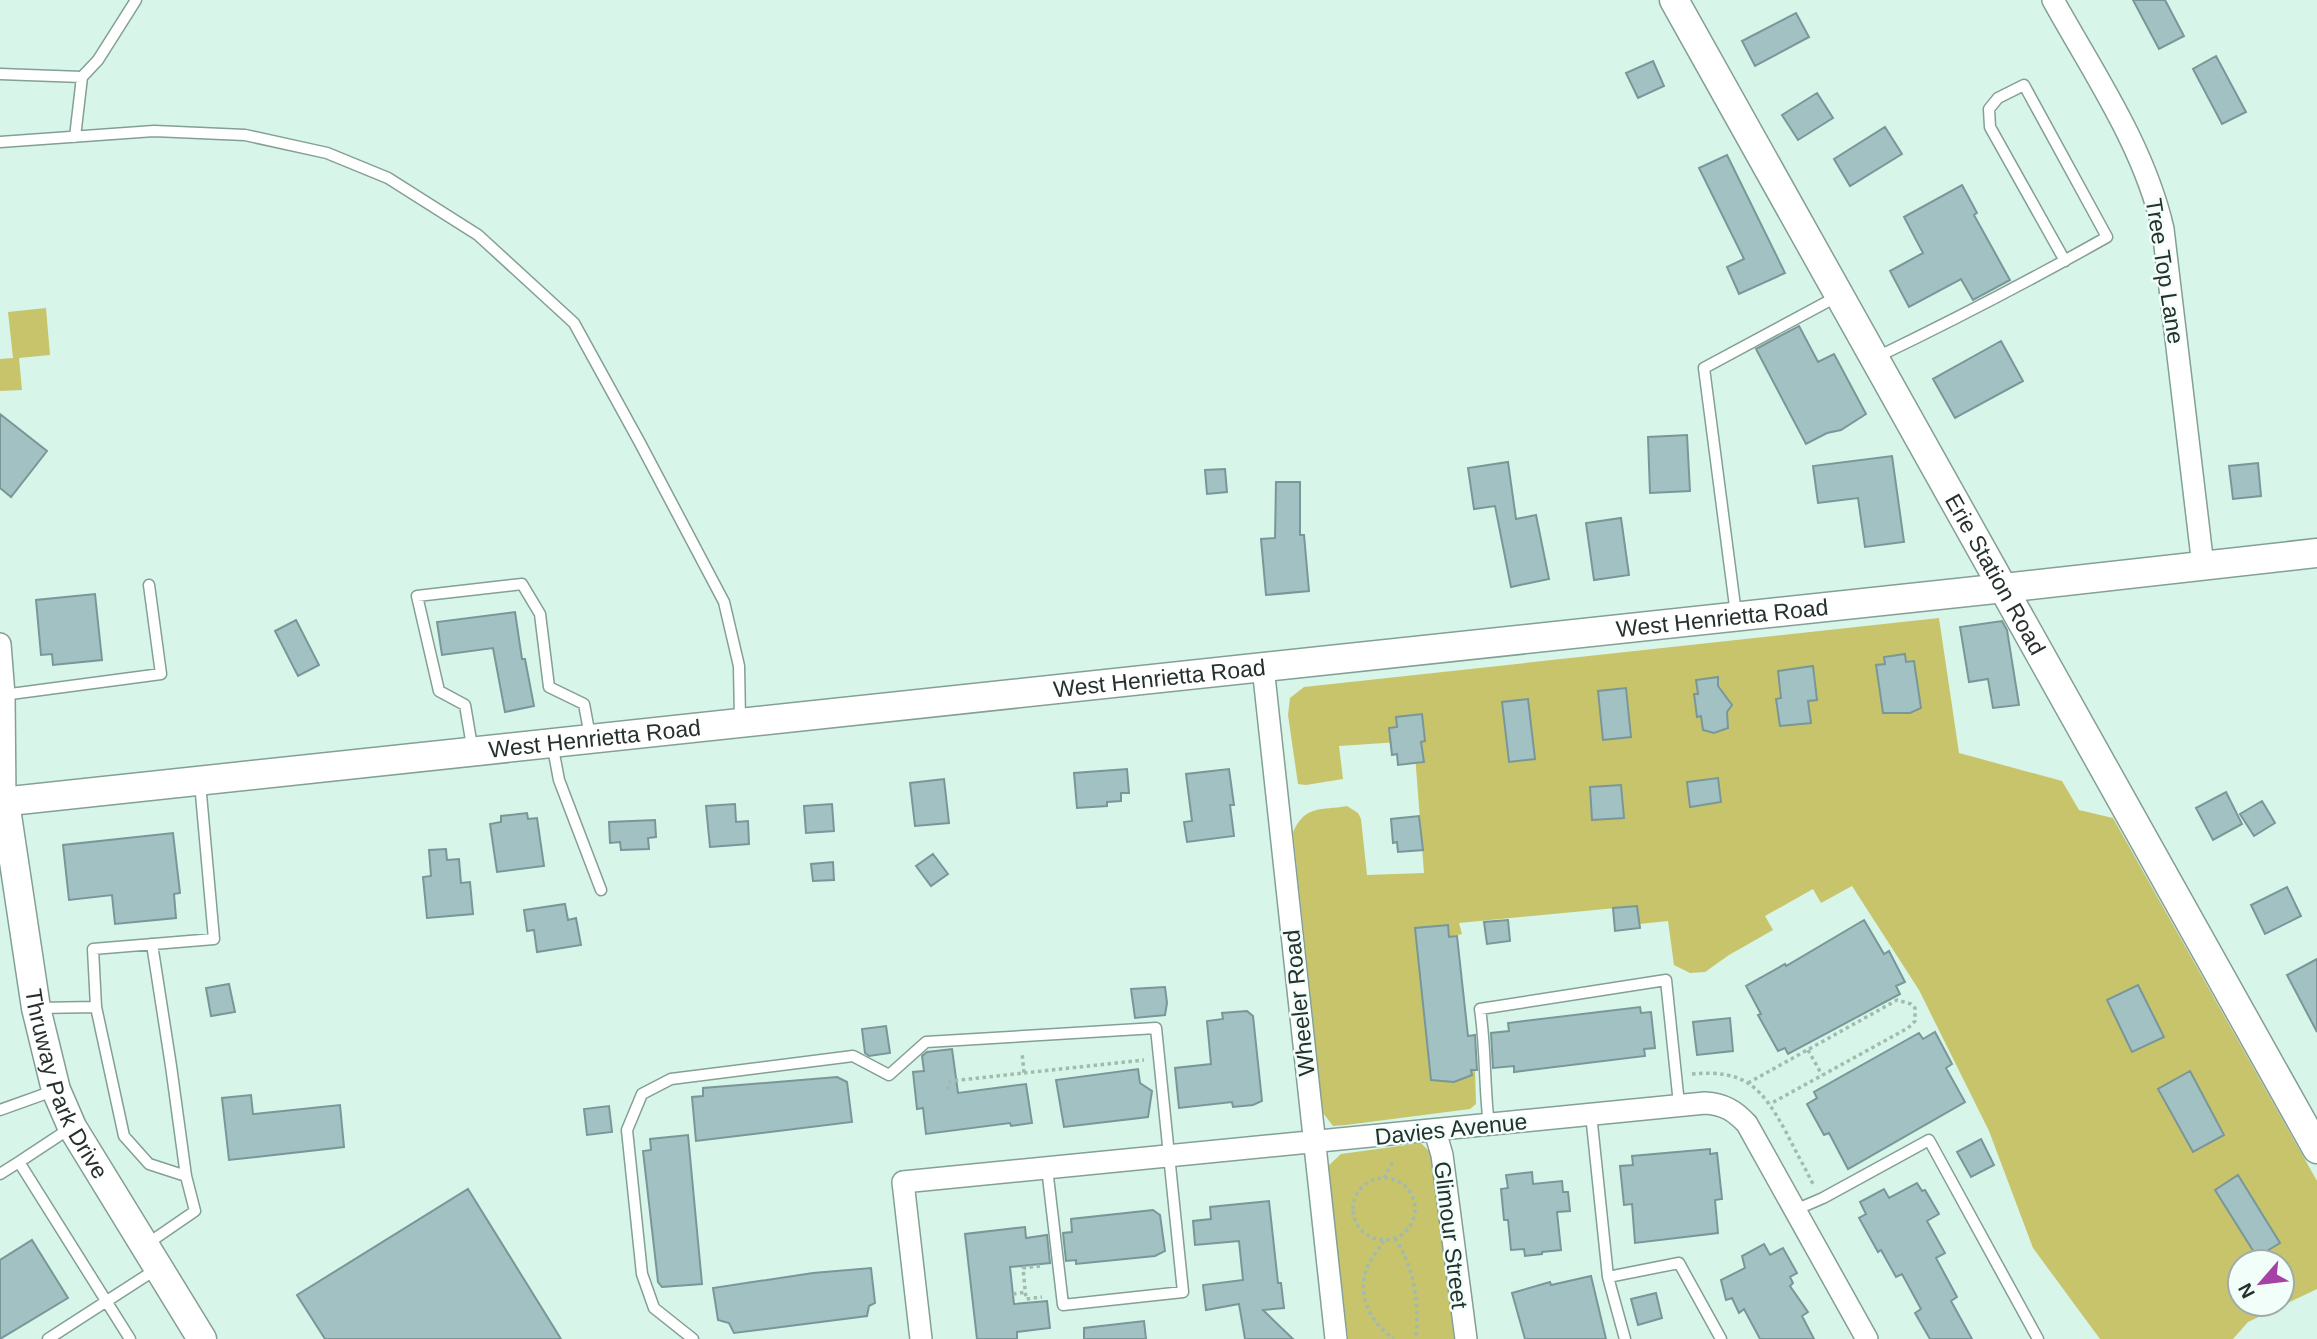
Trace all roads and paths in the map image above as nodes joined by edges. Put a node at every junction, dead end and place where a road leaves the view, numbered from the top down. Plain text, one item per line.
1 (136, 0) edge
2 (1674, 0) edge
3 (2053, 0) edge
4 (0, 74) edge
5 (82, 77) junction
6 (75, 137) junction
7 (0, 142) edge
8 (2065, 261) junction
9 (1840, 295) junction
10 (1875, 358) junction
11 (2317, 552) edge
12 (2203, 566) junction
13 (149, 585) dead end
14 (2004, 589) junction
15 (1737, 617) junction
16 (0, 643) edge
17 (1264, 667) junction
18 (2, 695) edge
19 (741, 723) junction
20 (591, 739) junction
21 (552, 743) junction
22 (473, 752) junction
23 (200, 781) junction
24 (2, 802) edge
25 (601, 890) dead end
26 (152, 944) junction
27 (96, 1007) junction
28 (36, 1008) junction
29 (1020, 1036) junction
30 (1808, 1050) junction
31 (1159, 1058) junction
32 (1024, 1073) junction
33 (1822, 1075) junction
34 (1748, 1083) dead end
35 (946, 1088) dead end
36 (56, 1090) junction
37 (1679, 1104) junction
38 (1770, 1104) dead end
39 (0, 1110) edge
40 (1591, 1114) junction
41 (1489, 1125) junction
42 (72, 1127) junction
43 (1435, 1131) junction
44 (1314, 1141) junction
45 (2317, 1149) edge
46 (1168, 1156) junction
47 (1394, 1160) dead end
48 (19, 1162) junction
49 (1047, 1168) junction
50 (0, 1174) edge
51 (186, 1176) junction
52 (1384, 1178) junction
53 (1795, 1210) junction
54 (1395, 1238) junction
55 (1384, 1241) junction
56 (151, 1257) junction
57 (1040, 1266) dead end
58 (1608, 1277) junction
59 (1026, 1293) junction
60 (1013, 1294) dead end
61 (1042, 1297) dead end
62 (106, 1301) junction
63 (48, 1339) edge
64 (130, 1339) edge
65 (202, 1339) edge
66 (693, 1339) edge
67 (921, 1339) edge
68 (1336, 1339) edge
69 (1394, 1339) edge
70 (1416, 1339) edge
71 (1466, 1339) edge
72 (1625, 1339) edge
73 (1721, 1339) edge
74 (1867, 1339) edge
75 (2038, 1339) edge

1 - 5 lane
2 - 9 main road, Erie Station Road
3 - 12 street, Tree Top Lane
4 - 5 lane
5 - 6 lane
6 - 7 lane
6 - 19 lane
8 - 8 lane
8 - 10 lane
9 - 10 main road, Erie Station Road
9 - 15 lane
10 - 14 main road, Erie Station Road
11 - 12 main road, West Henrietta Road
12 - 14 main road, West Henrietta Road
13 - 18 lane
14 - 15 main road, West Henrietta Road
14 - 45 main road, Erie Station Road
15 - 17 main road, West Henrietta Road
16 - 18 street
17 - 19 main road, West Henrietta Road
17 - 44 street, Wheeler Road
18 - 24 street
19 - 20 main road, West Henrietta Road
20 - 21 main road, West Henrietta Road
20 - 22 lane
21 - 22 main road, West Henrietta Road
21 - 25 lane
22 - 23 main road, West Henrietta Road
23 - 24 main road, West Henrietta Road
23 - 26 lane
24 - 28 main road, Thruway Park Drive
26 - 27 lane
26 - 51 lane
27 - 28 lane
27 - 51 lane
28 - 36 main road, Thruway Park Drive
29 - 31 lane
29 - 32 path
29 - 66 lane
30 - 33 path
30 - 33 path
30 - 34 path
31 - 32 path
31 - 46 lane
32 - 35 path
33 - 38 path
36 - 39 lane
36 - 42 main road, Thruway Park Drive
37 - 40 street, Davies Avenue
37 - 41 lane
37 - 53 street, Davies Avenue
40 - 41 street, Davies Avenue
40 - 58 lane
41 - 43 street, Davies Avenue
42 - 48 lane
42 - 56 main road, Thruway Park Drive
43 - 44 street, Davies Avenue
43 - 71 street, Glimour Street
44 - 46 street, Davies Avenue
44 - 68 street, Wheeler Road
46 - 49 street, Davies Avenue
46 - 49 lane
47 - 52 path
48 - 50 lane
48 - 62 lane
49 - 67 street, Davies Avenue
51 - 56 lane
52 - 54 path
52 - 55 path
53 - 74 street, Davies Avenue
53 - 75 lane
54 - 55 path
54 - 70 path
55 - 69 path
56 - 62 lane
56 - 65 main road, Thruway Park Drive
57 - 59 path
58 - 72 lane
58 - 73 lane
59 - 60 path
59 - 61 path
62 - 63 lane
62 - 64 lane

